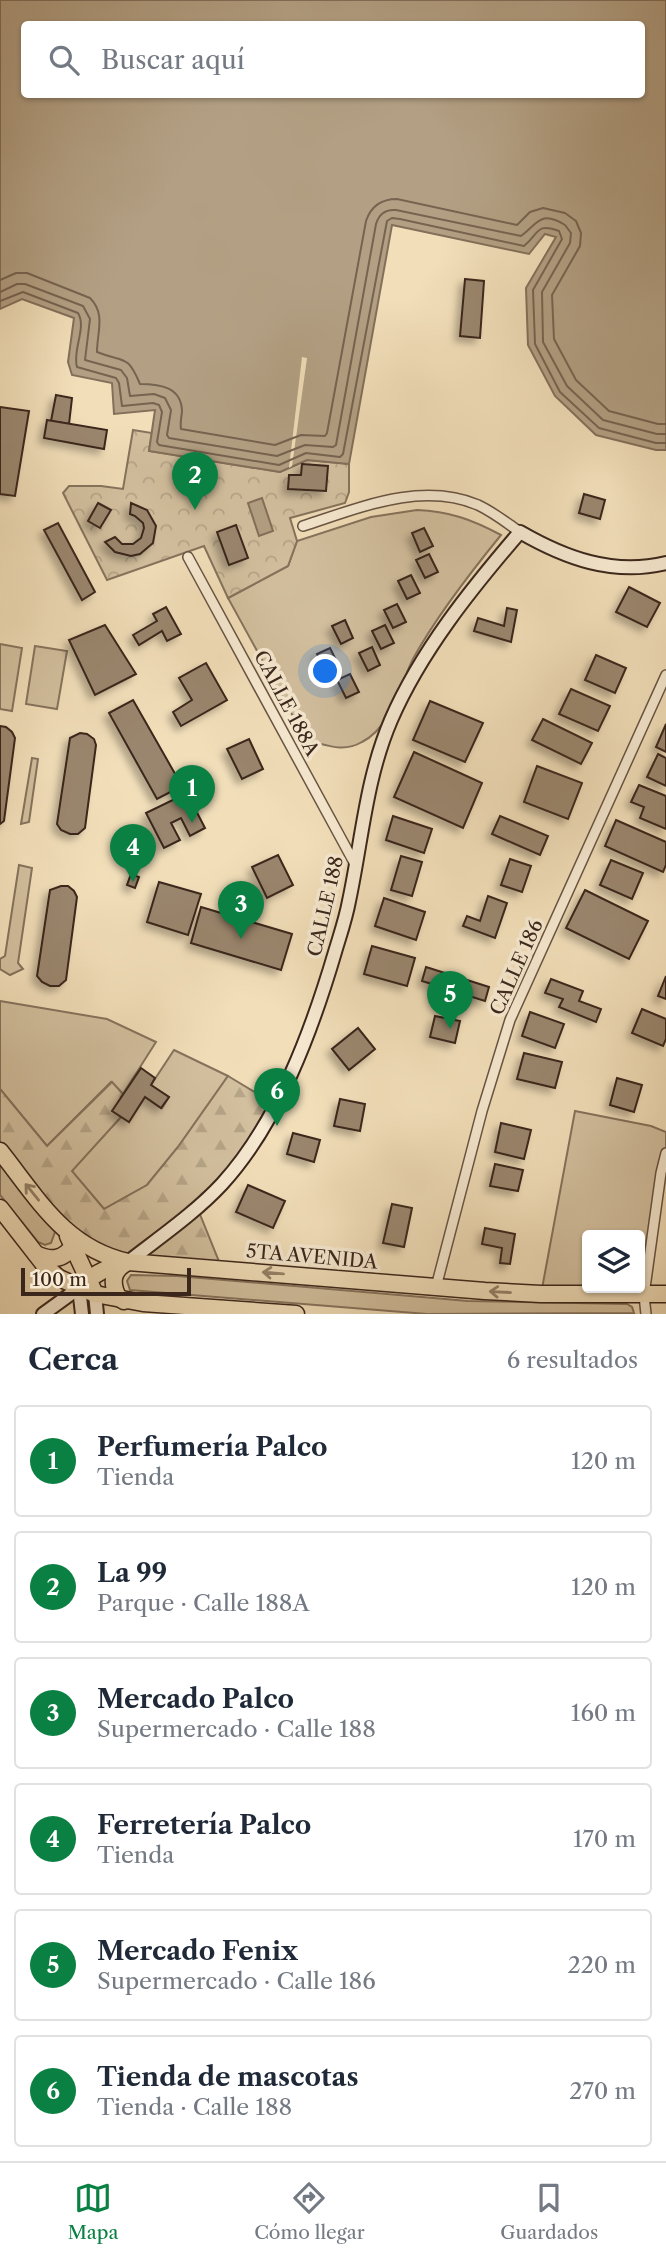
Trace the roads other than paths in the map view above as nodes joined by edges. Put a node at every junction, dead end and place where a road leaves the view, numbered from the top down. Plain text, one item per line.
1 (303, 526) dead end
2 (520, 532) junction
3 (188, 556) dead end
4 (666, 563) edge
5 (666, 675) edge
6 (356, 866) junction
7 (0, 1151) edge
8 (666, 1153) edge
9 (0, 1208) edge
10 (69, 1239) junction
11 (35, 1254) junction
12 (128, 1262) junction
13 (83, 1284) junction
14 (436, 1287) junction
15 (95, 1294) junction
16 (666, 1294) edge
17 (644, 1295) junction
18 (124, 1300) junction
19 (43, 1314) edge
20 (82, 1314) edge
21 (97, 1314) edge
22 (296, 1314) edge
23 (646, 1314) edge

1 - 2 street
2 - 4 street
2 - 6 street, CALLE 188
3 - 6 street, CALLE 188A
5 - 14 street, CALLE 186
6 - 12 street, CALLE 188
10 -> 7 highway, 5TA AVENIDA
8 - 17 street
9 - 11 highway
10 - 11 highway
10 - 12 highway, 5TA AVENIDA
10 - 13 highway
11 - 13 highway
12 - 13 highway
14 -> 12 highway, 5TA AVENIDA
12 - 18 highway
13 - 15 highway
13 - 19 street
13 - 20 street
17 -> 14 highway, 5TA AVENIDA
15 - 18 highway
15 - 21 street
16 - 17 highway, 5TA AVENIDA
17 - 23 street
18 - 22 highway

